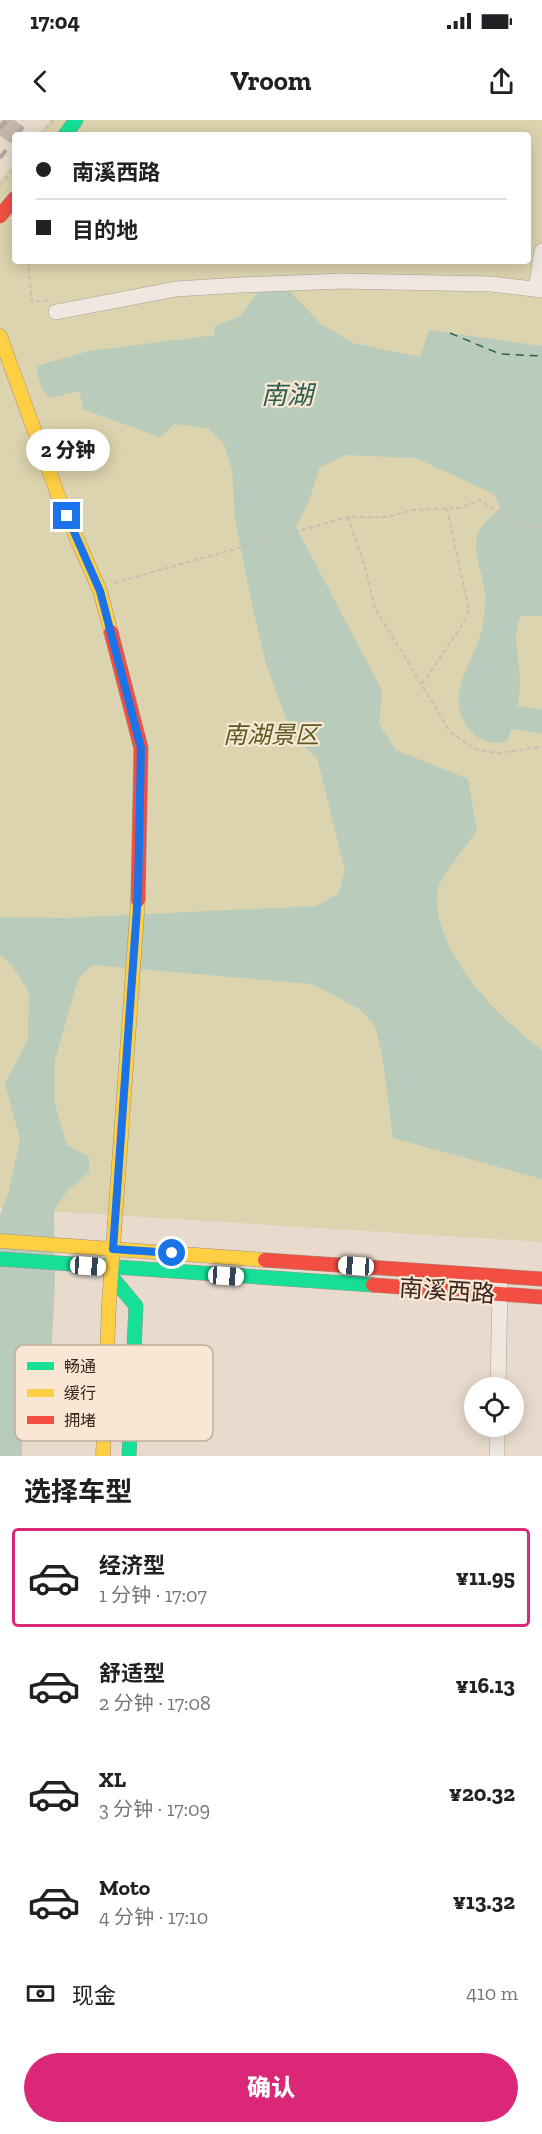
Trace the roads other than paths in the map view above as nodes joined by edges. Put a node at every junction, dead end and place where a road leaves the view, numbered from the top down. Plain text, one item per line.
1 (12, 202) edge
2 (0, 216) edge
3 (542, 252) edge
4 (539, 289) edge
5 (56, 312) road end
6 (0, 336) edge
7 (64, 1231) dead end
8 (0, 1240) edge
9 (113, 1242) junction
10 (0, 1259) edge
11 (0, 1269) edge
12 (64, 1269) junction
13 (111, 1272) junction
14 (500, 1276) junction
15 (542, 1279) edge
16 (500, 1294) junction
17 (542, 1298) edge
18 (108, 1345) edge
19 (134, 1345) edge
20 (498, 1377) edge
21 (498, 1437) edge
22 (104, 1441) edge
23 (130, 1441) edge
24 (103, 1456) edge
25 (129, 1456) edge
26 (497, 1456) edge

1 - 2 main road
3 - 4 street
4 - 5 street
6 - 9 main road
7 - 9 main road
8 - 9 main road, 南溪西路
9 - 13 main road
9 - 14 main road, 南溪西路
10 - 12 main road
11 - 12 main road
12 - 13 main road, 南溪西路
13 - 16 main road, 南溪西路
13 - 18 main road
13 - 19 main road
14 - 15 main road, 南溪西路
14 - 16 street
16 - 17 main road, 南溪西路
16 - 20 street
21 - 26 street
22 - 24 main road
23 - 25 main road

